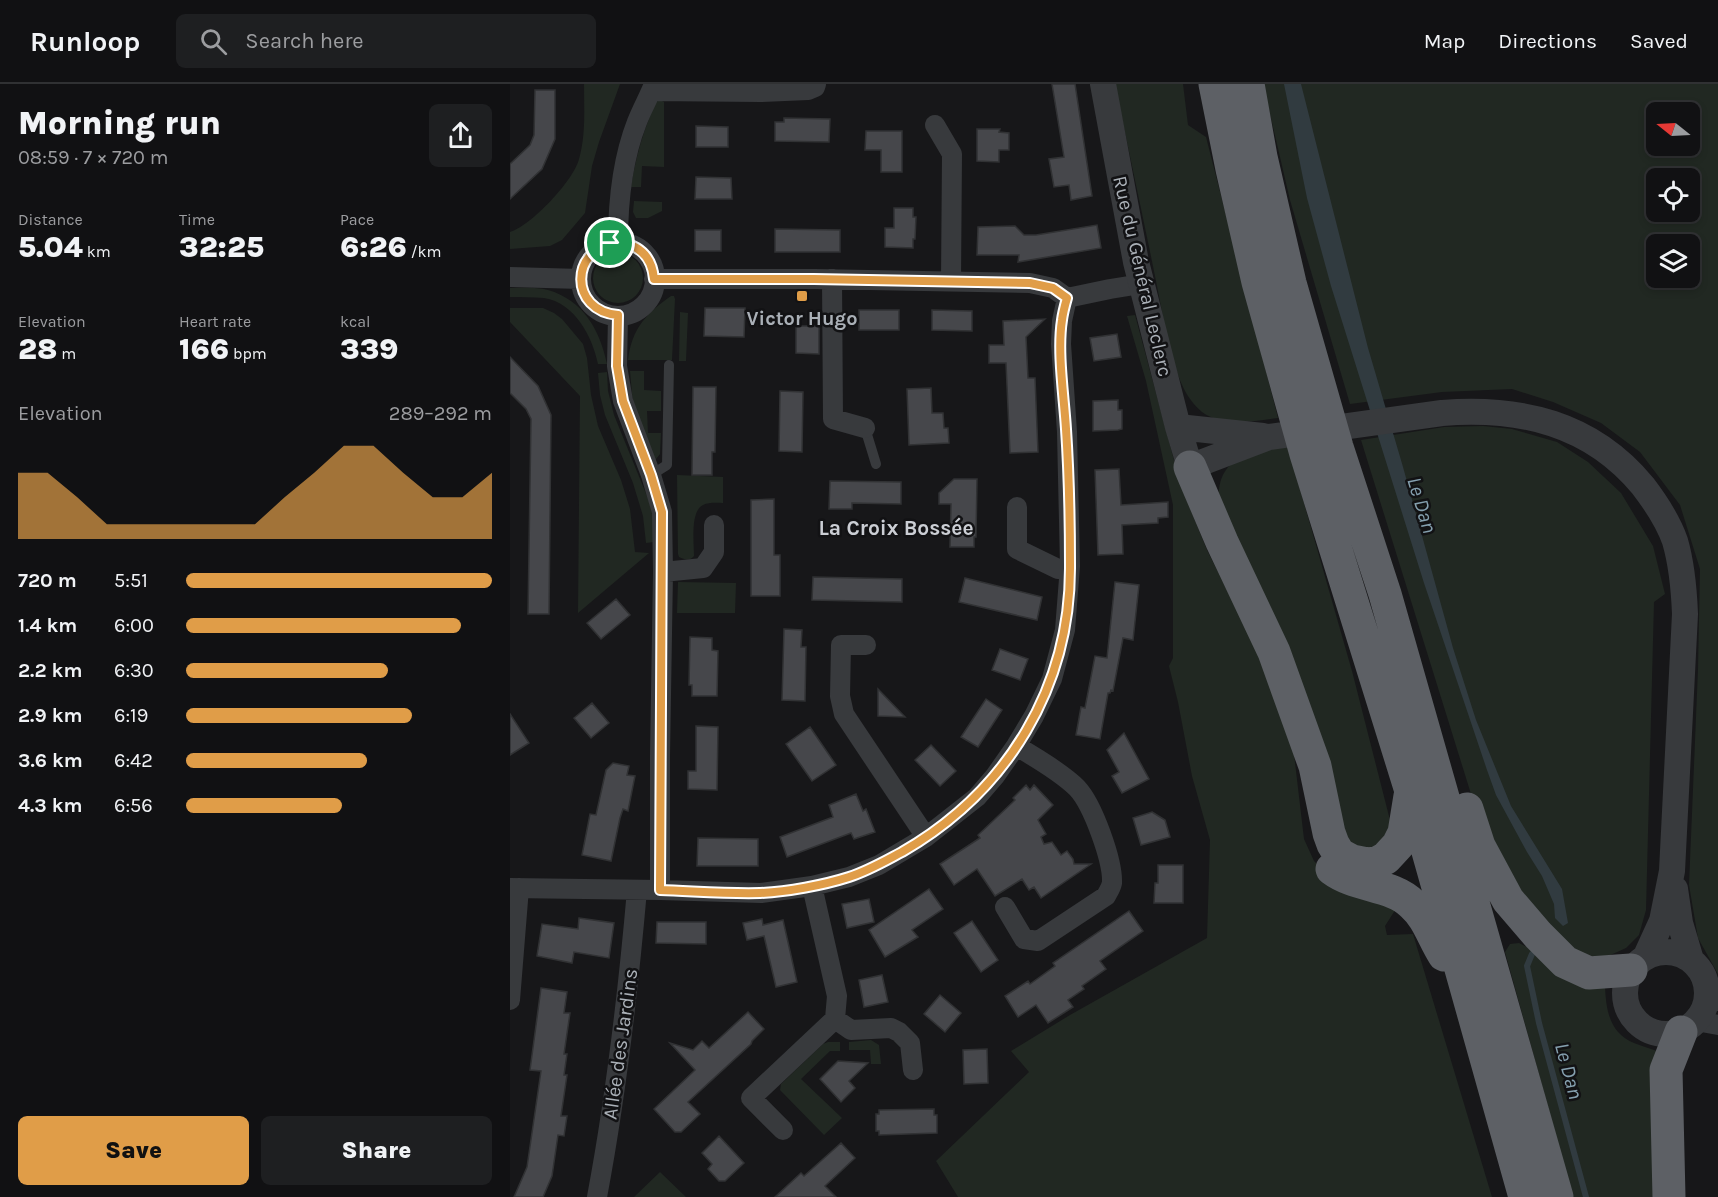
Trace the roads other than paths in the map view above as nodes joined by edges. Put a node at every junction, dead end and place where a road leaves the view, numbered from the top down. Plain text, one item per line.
1 (816, 84) edge
2 (1103, 84) edge
3 (1215, 84) edge
4 (1248, 84) edge
5 (652, 87) edge
6 (935, 125) dead end
7 (618, 242) junction
8 (510, 277) edge
9 (581, 279) junction
10 (654, 279) junction
11 (832, 279) junction
12 (951, 281) junction
13 (1141, 284) junction
14 (1067, 298) junction
15 (618, 315) junction
16 (669, 365) dead end
17 (1178, 427) junction
18 (865, 428) joint
19 (1269, 437) junction
20 (876, 464) dead end
21 (1190, 467) junction
22 (651, 475) junction
23 (1017, 507) dead end
24 (714, 525) dead end
25 (1070, 566) junction
26 (663, 572) junction
27 (1384, 594) junction
28 (866, 645) dead end
29 (1303, 733) junction
30 (1016, 746) junction
31 (1411, 791) junction
32 (926, 837) junction
33 (1672, 871) junction
34 (812, 886) junction
35 (515, 888) edge
36 (637, 890) junction
37 (660, 890) junction
38 (1005, 907) dead end
39 (1691, 960) junction
40 (1639, 963) junction
41 (1464, 978) junction
42 (1713, 999) edge
43 (510, 1000) edge
44 (836, 1019) junction
45 (1698, 1026) edge
46 (913, 1070) dead end
47 (783, 1130) dead end
48 (597, 1197) edge
49 (1526, 1197) edge
50 (1557, 1197) edge
51 (1669, 1197) edge

1 - 5 street
2 - 13 street, Rue du Général Leclerc
3 - 31 highway
4 - 27 highway
5 - 7 street
6 - 12 street
7 - 9 street
7 - 10 street
8 - 9 street
9 - 15 street
10 - 11 street
10 - 15 street
11 - 12 street
11 - 18 street
12 - 14 street
13 - 14 street
13 - 17 street, Rue du Général Leclerc
14 - 25 street
15 - 22 street
16 - 22 lane
17 - 19 street
17 - 21 street, Rue du Général Leclerc
18 - 20 lane
19 - 21 street
19 - 33 street
21 - 29 highway
22 - 26 street
23 - 25 street
24 - 26 street
25 - 30 street
26 - 37 street
27 - 40 highway
27 - 50 highway
28 - 32 street
29 - 31 highway
29 - 41 highway
30 - 32 street
30 - 38 street
31 - 41 highway
32 - 34 street
33 - 39 street
33 - 40 street
34 - 37 street
34 - 44 street
35 - 36 street
35 - 43 street
36 - 37 street
36 - 48 street, Allée des Jardins
39 - 40 street
39 - 42 street
40 - 45 street
41 - 49 highway
42 - 45 street
44 - 46 street
44 - 47 street
45 - 51 highway

